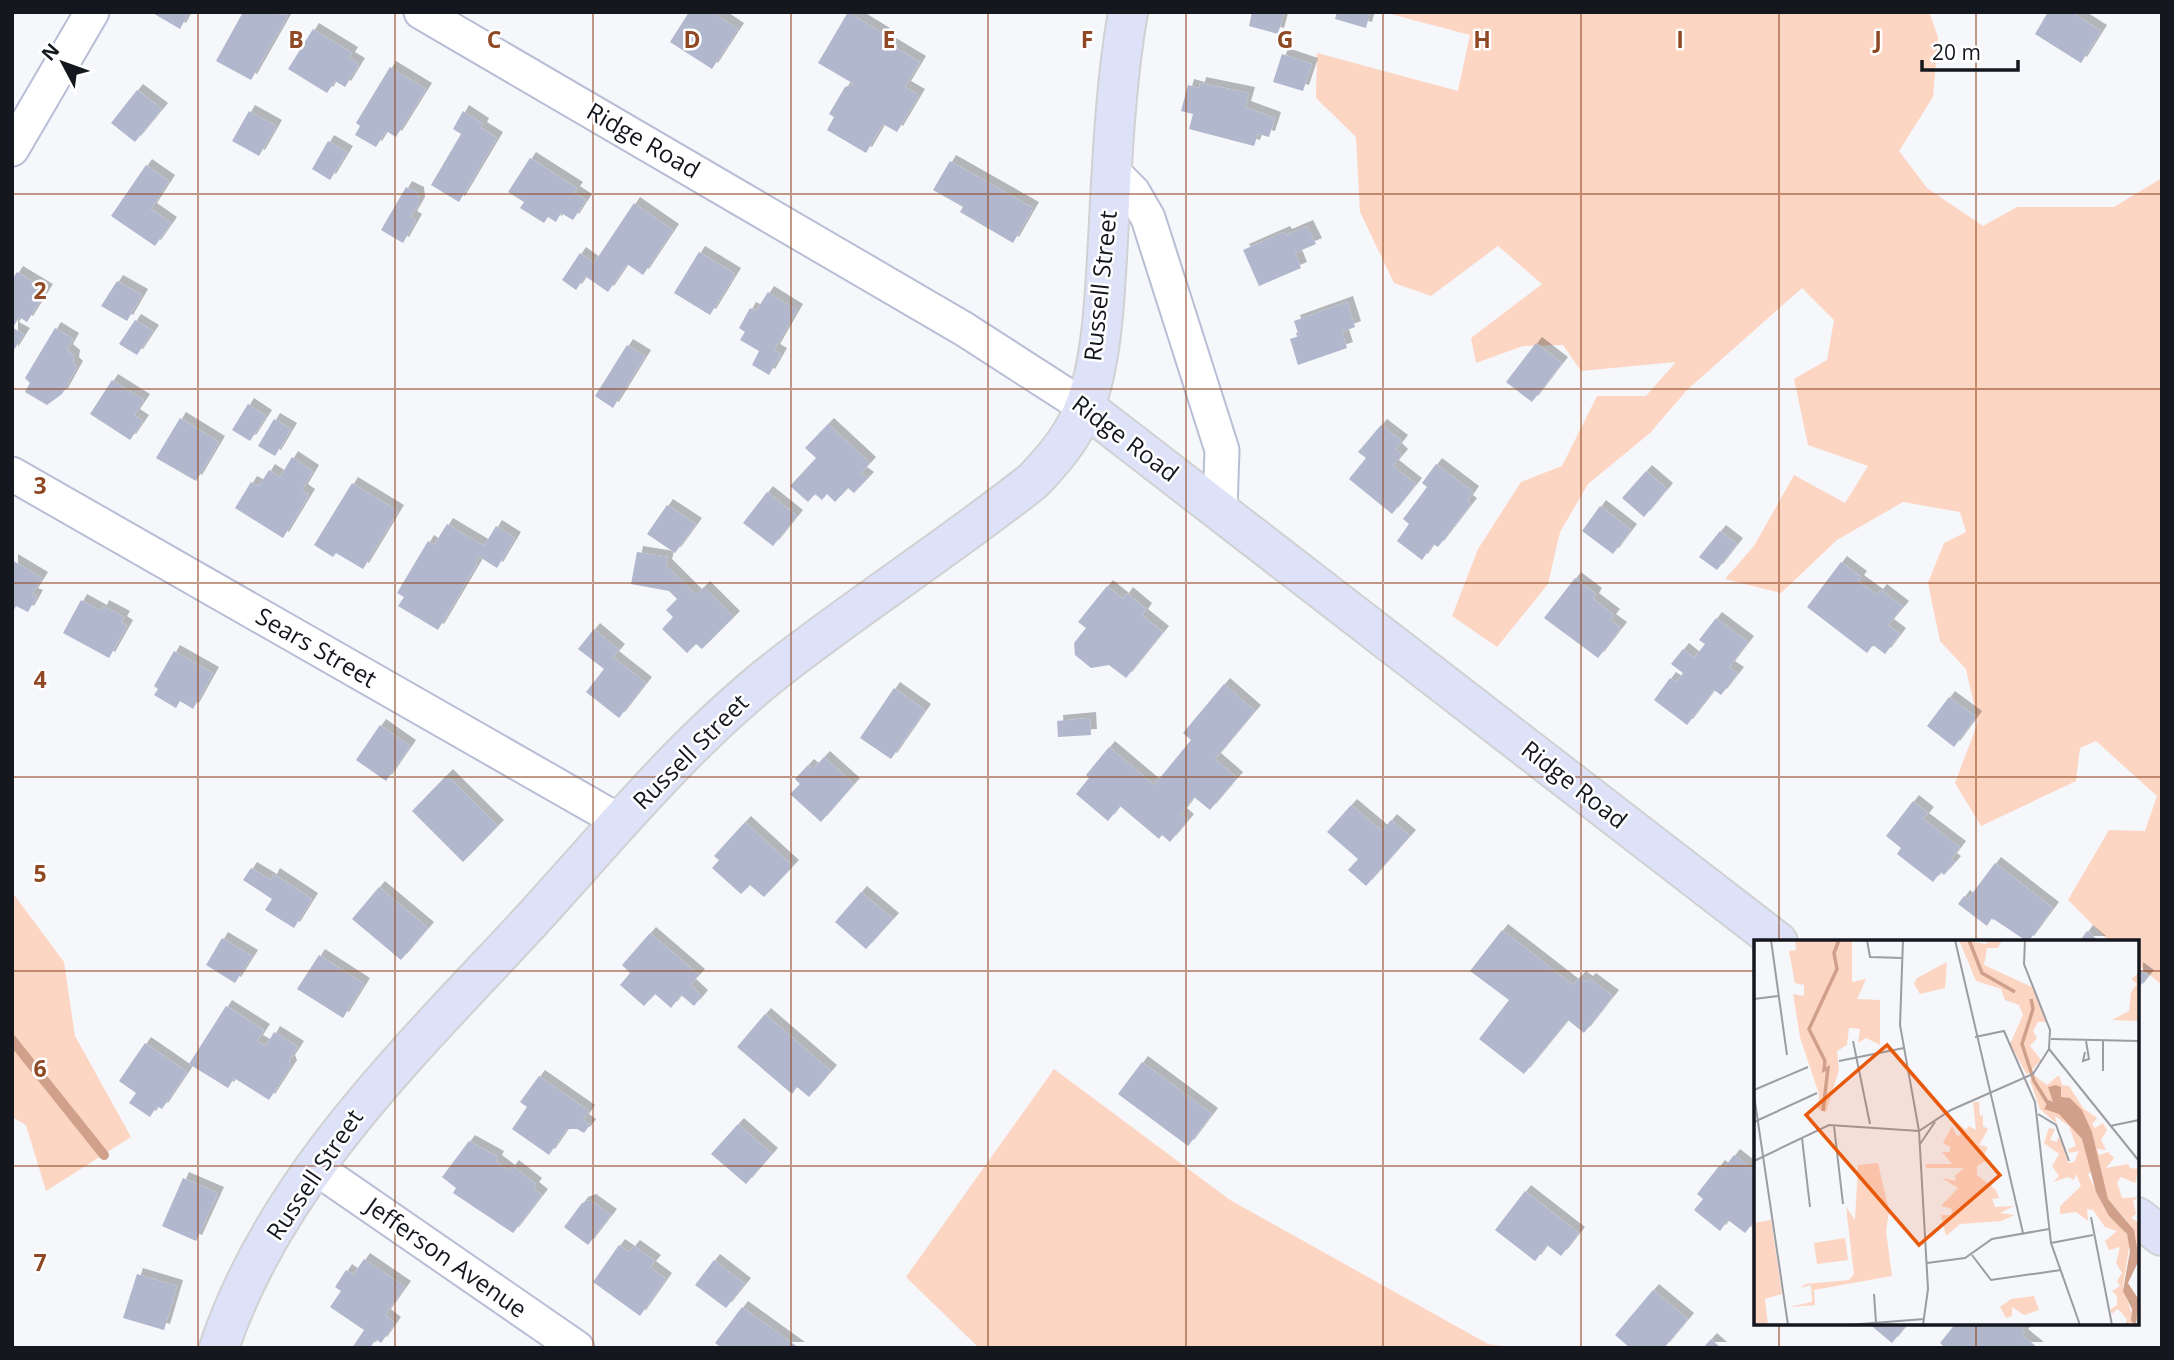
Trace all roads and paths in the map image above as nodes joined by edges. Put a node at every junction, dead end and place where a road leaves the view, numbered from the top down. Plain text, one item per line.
1 (92, 12) edge
2 (421, 12) edge
3 (1128, 12) edge
4 (12, 149) edge
5 (1112, 171) junction
6 (1085, 407) junction
7 (12, 474) edge
8 (1220, 510) junction
9 (621, 822) junction
10 (1775, 940) edge
11 (316, 1168) junction
12 (2139, 1219) edge
13 (2162, 1236) edge
14 (219, 1348) edge
15 (577, 1348) edge

1 - 4 street
2 - 6 street, Ridge Road
3 - 5 main road, Russell Street
5 - 6 main road, Russell Street
5 - 8 street, Russell Street
6 - 8 main road, Ridge Road
6 - 9 main road, Russell Street
7 - 9 street, Sears Street
8 - 10 main road, Ridge Road
9 - 11 main road, Russell Street
11 - 14 main road, Russell Street
11 - 15 street, Jefferson Avenue
12 - 13 main road

